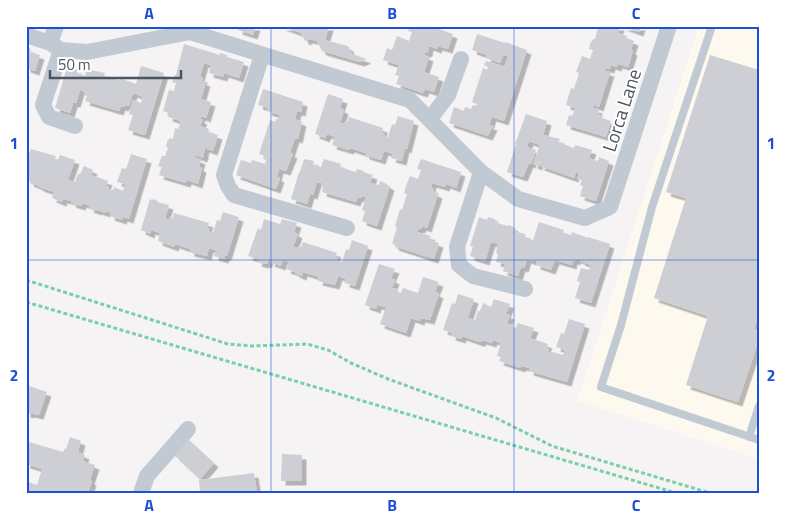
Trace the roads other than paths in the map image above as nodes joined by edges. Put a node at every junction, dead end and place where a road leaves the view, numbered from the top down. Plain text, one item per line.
1 (56, 26) edge
2 (669, 26) edge
3 (712, 26) edge
4 (26, 35) edge
5 (55, 46) junction
6 (262, 55) junction
7 (461, 59) dead end
8 (430, 119) junction
9 (75, 126) dead end
10 (481, 172) junction
11 (347, 228) dead end
12 (525, 289) dead end
13 (759, 406) edge
14 (188, 429) dead end
15 (749, 437) junction
16 (759, 440) edge
17 (141, 493) edge

1 - 5 street
2 - 10 street, Lorca Lane
3 - 15 lane
4 - 5 street
5 - 6 street
5 - 9 street
6 - 8 street
6 - 11 street
7 - 8 street
8 - 10 street
10 - 12 street
13 - 15 lane
14 - 17 street
15 - 16 lane

